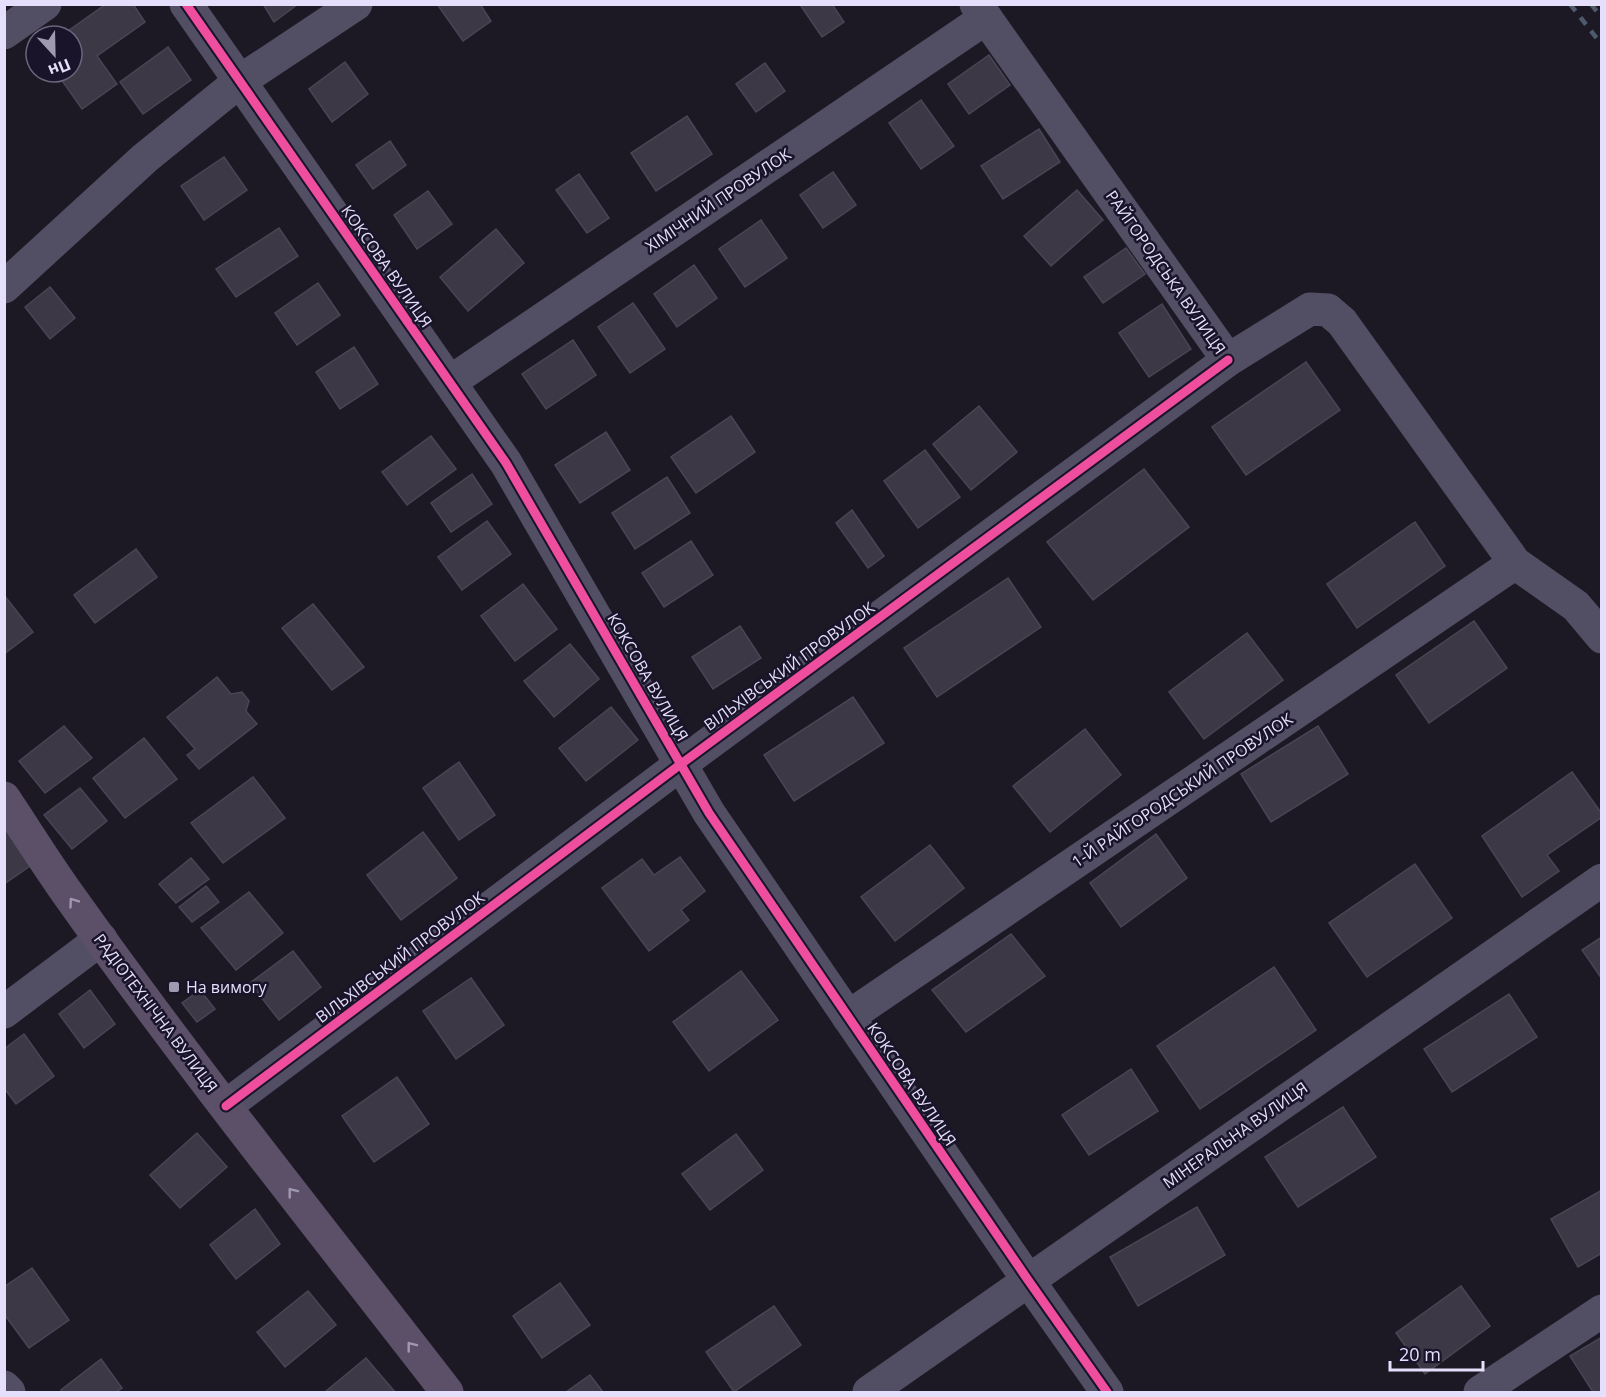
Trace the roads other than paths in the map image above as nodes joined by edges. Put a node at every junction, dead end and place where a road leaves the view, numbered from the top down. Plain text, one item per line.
1 (45, 4) edge
2 (186, 4) edge
3 (356, 4) edge
4 (981, 11) edge
5 (4, 33) edge
6 (240, 81) junction
7 (4, 287) edge
8 (1228, 360) junction
9 (450, 382) junction
10 (1515, 563) junction
11 (1602, 637) edge
12 (681, 765) junction
13 (4, 798) edge
14 (1602, 880) edge
15 (101, 939) junction
16 (4, 1012) edge
17 (848, 1017) junction
18 (226, 1106) junction
19 (1028, 1280) junction
20 (1602, 1311) edge
21 (4, 1387) edge
22 (9, 1392) edge
23 (447, 1392) edge
24 (869, 1392) edge
25 (1107, 1392) edge
26 (1479, 1392) edge

1 - 5 street
2 - 6 street, КОКСОВА ВУЛИЦЯ
3 - 6 street
4 - 8 street, РАЙГОРОДСЬКА ВУЛИЦЯ
4 - 9 street, ХІМІЧНИЙ ПРОВУЛОК
6 - 7 street
6 - 9 street, КОКСОВА ВУЛИЦЯ
8 - 10 street, РАЙГОРОДСЬКА ВУЛИЦЯ
8 - 12 street, ВІЛЬХІВСЬКИЙ ПРОВУЛОК
9 - 12 street, КОКСОВА ВУЛИЦЯ
10 - 11 street, РАЙГОРОДСЬКА ВУЛИЦЯ
10 - 17 street, 1-Й РАЙГОРОДСЬКИЙ ПРОВУЛОК
12 - 17 street, КОКСОВА ВУЛИЦЯ
12 - 18 street, ВІЛЬХІВСЬКИЙ ПРОВУЛОК
15 -> 13 main road, РАДІОТЕХНІЧНА ВУЛИЦЯ
14 - 19 street, МІНЕРАЛЬНА ВУЛИЦЯ
15 - 16 street
15 - 18 main road, РАДІОТЕХНІЧНА ВУЛИЦЯ
17 - 19 street, КОКСОВА ВУЛИЦЯ
23 -> 18 main road, РАДІОТЕХНІЧНА ВУЛИЦЯ
19 - 24 street, МІНЕРАЛЬНА ВУЛИЦЯ
19 - 25 street, КОКСОВА ВУЛИЦЯ
20 - 26 street
21 - 22 street

